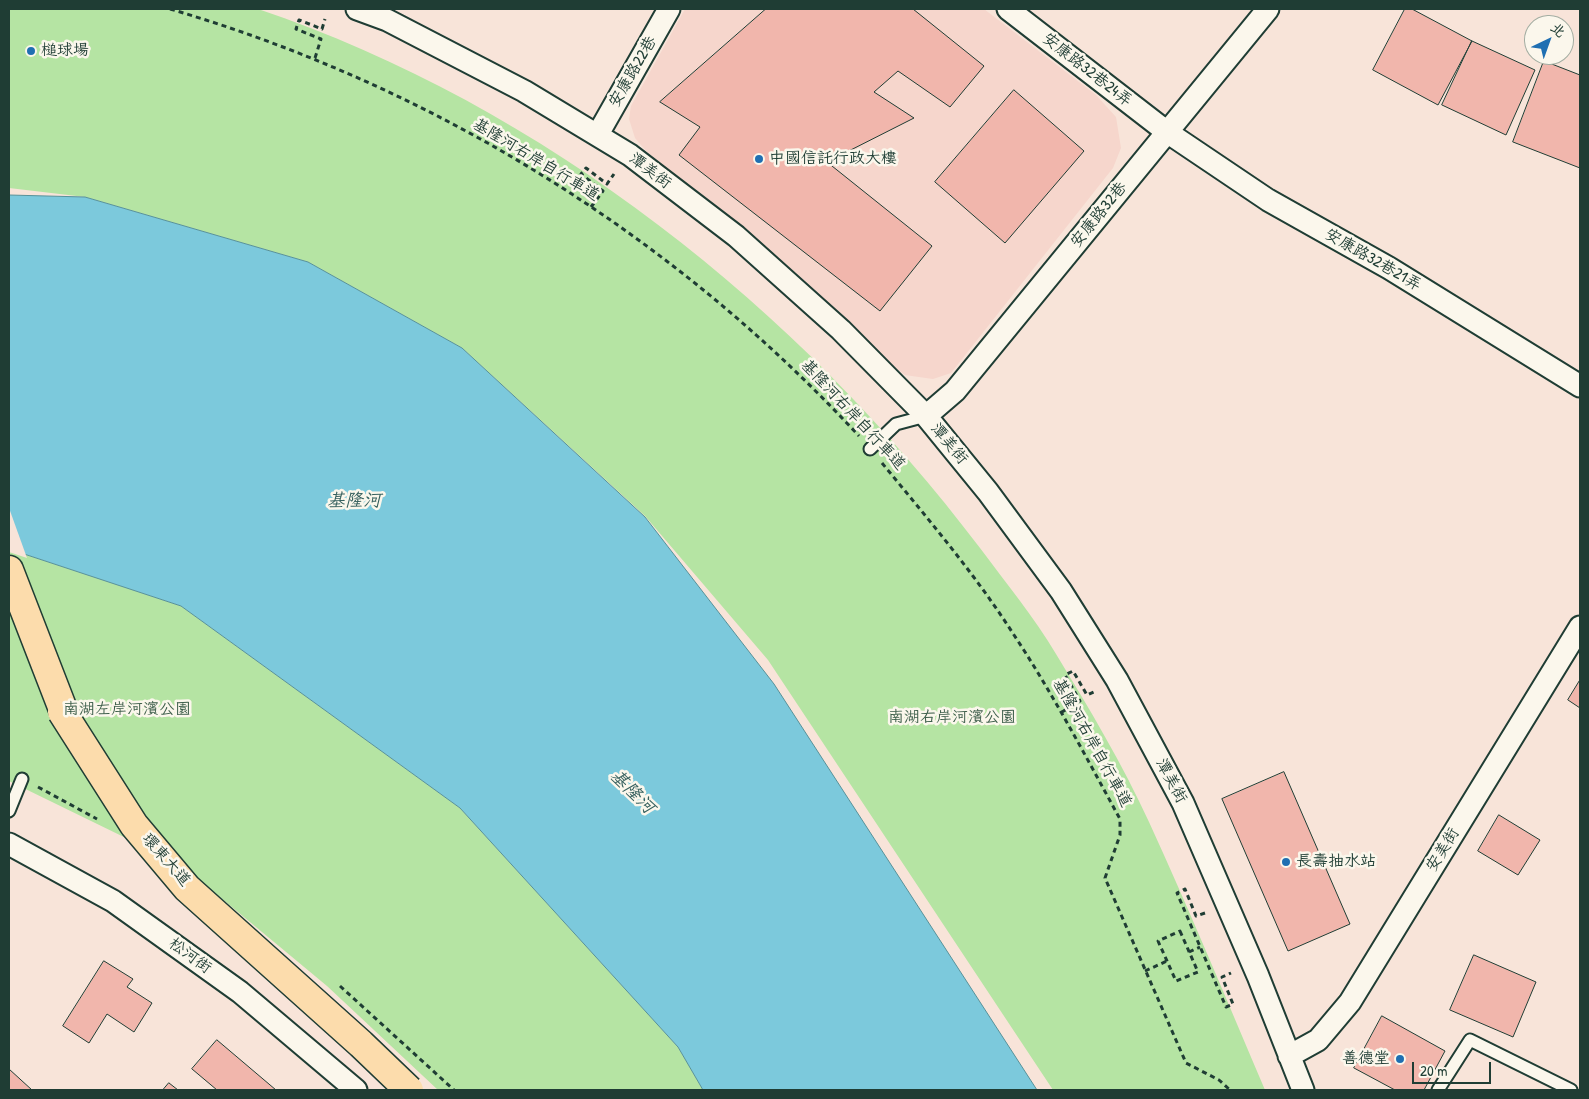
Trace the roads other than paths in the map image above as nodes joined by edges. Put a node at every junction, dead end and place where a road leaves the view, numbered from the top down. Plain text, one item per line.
1 (356, 9) edge
2 (669, 9) edge
3 (1008, 9) edge
4 (1268, 9) edge
5 (1166, 132) junction
6 (598, 134) junction
7 (1580, 386) edge
8 (926, 416) junction
9 (870, 449) road end
10 (9, 571) edge
11 (1580, 627) edge
12 (22, 779) dead end
13 (9, 811) edge
14 (9, 844) edge
15 (1289, 1056) junction
16 (356, 1090) edge
17 (1303, 1090) edge
18 (1438, 1090) edge
19 (1571, 1090) edge

1 - 6 street, 潭美街
2 - 6 street, 安康路22巷
3 - 5 street, 安康路32巷24弄
4 - 5 street, 安康路32巷
5 - 7 street, 安康路32巷21弄
5 - 8 street, 安康路32巷
6 - 8 street, 潭美街
8 - 9 lane
8 - 15 street, 潭美街
10 - 10 highway, 環東大道, bridge
11 - 15 street, 安美街
12 - 13 lane
14 - 16 street, 松河街
15 - 17 street, 潭美街
18 - 19 lane

